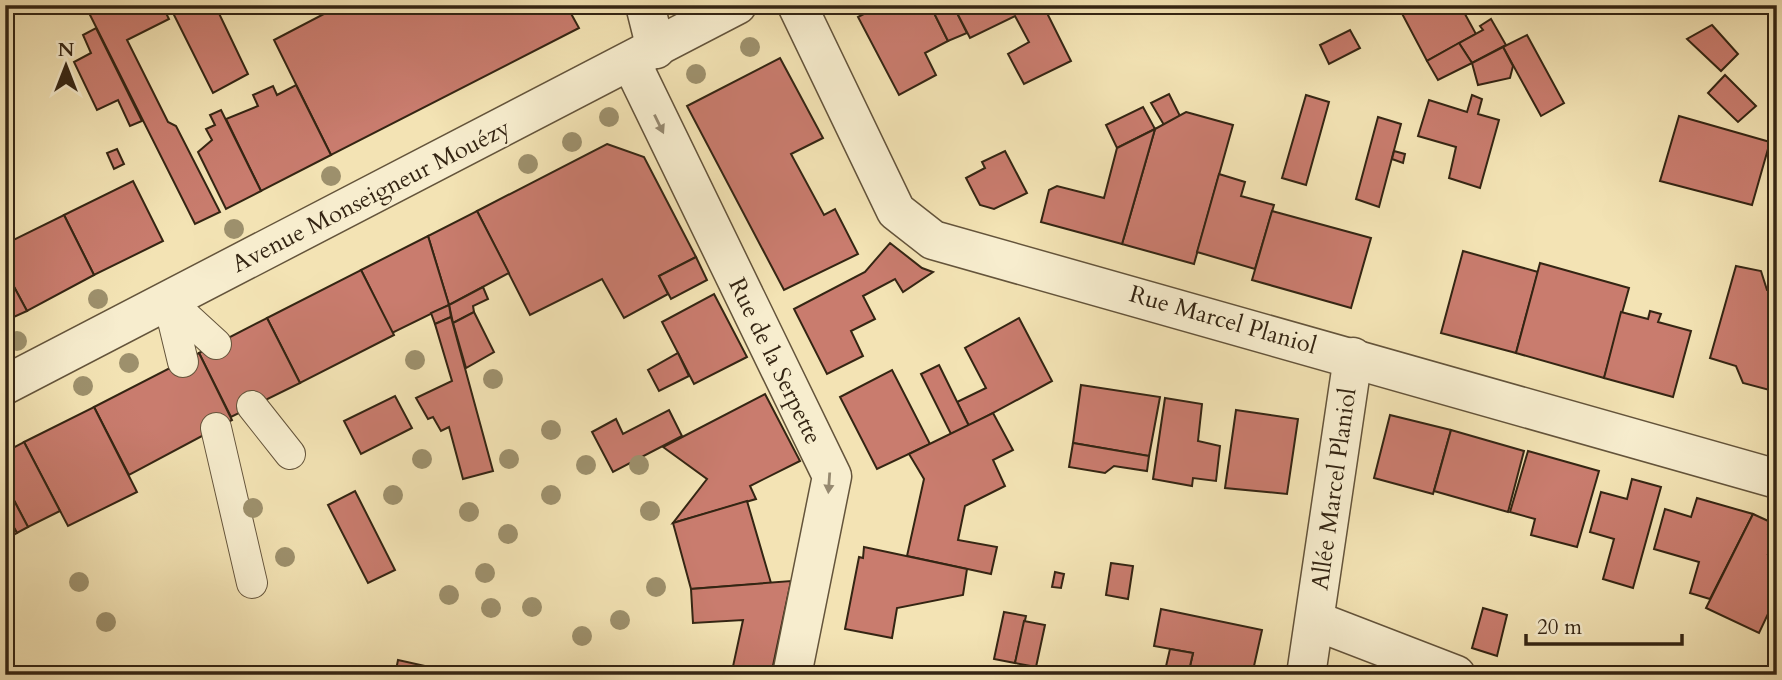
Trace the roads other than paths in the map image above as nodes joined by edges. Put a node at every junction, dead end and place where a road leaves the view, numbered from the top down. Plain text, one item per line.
1 (645, 5) edge
2 (737, 5) edge
3 (797, 5) edge
4 (643, 56) junction
5 (167, 300) junction
6 (216, 344) dead end
7 (1353, 357) junction
8 (183, 362) dead end
9 (5, 386) edge
10 (252, 406) dead end
11 (216, 428) dead end
12 (290, 454) dead end
13 (1777, 480) edge
14 (252, 583) dead end
15 (1315, 621) junction
16 (792, 675) edge
17 (1306, 675) edge
18 (1456, 675) edge

1 - 4 street, Rue de la Serpette
2 - 4 street, Avenue Monseigneur Mouézy
3 - 7 street, Rue Marcel Planiol
4 - 5 street, Avenue Monseigneur Mouézy
4 -> 16 street, Rue de la Serpette
5 - 6 lane
5 - 8 lane
5 - 9 street, Avenue Monseigneur Mouézy
7 - 13 street, Rue Marcel Planiol
7 - 15 street, Allée Marcel Planiol
10 - 12 lane
11 - 14 lane
15 - 17 street, Allée Marcel Planiol
15 - 18 street, Allée Marcel Planiol

